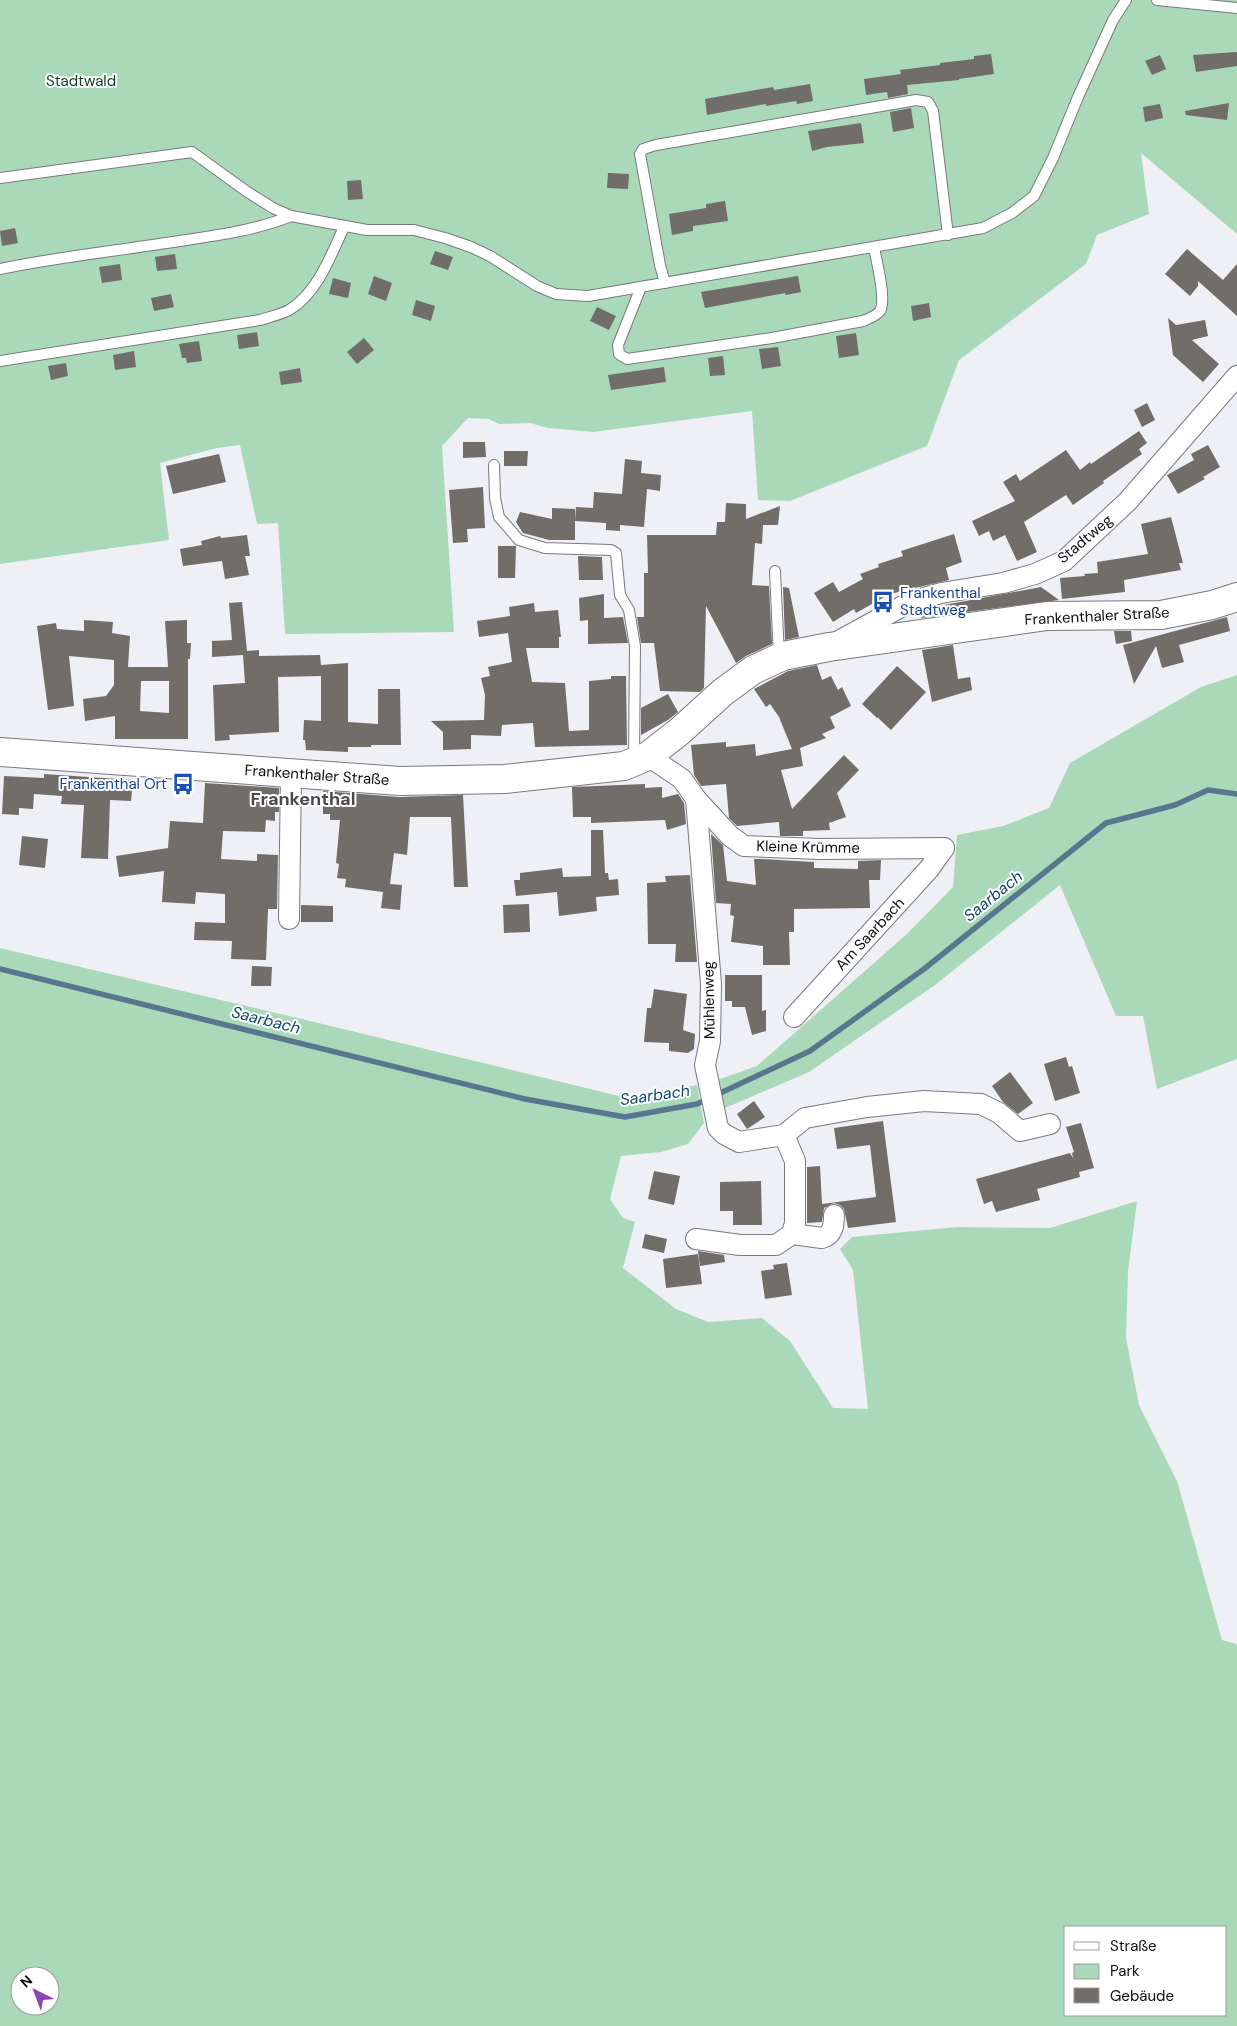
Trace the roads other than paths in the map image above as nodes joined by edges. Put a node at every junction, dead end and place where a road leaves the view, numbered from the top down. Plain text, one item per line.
1 (1126, 0) edge
2 (1157, 0) edge
3 (1237, 8) edge
4 (0, 178) edge
5 (291, 216) junction
6 (344, 227) junction
7 (948, 235) junction
8 (874, 247) junction
9 (0, 269) edge
10 (665, 283) junction
11 (640, 287) junction
12 (0, 361) edge
13 (1237, 376) edge
14 (494, 465) dead end
15 (775, 571) dead end
16 (1237, 597) edge
17 (829, 647) junction
18 (779, 658) junction
19 (0, 752) edge
20 (641, 759) junction
21 (291, 773) junction
22 (696, 799) junction
23 (944, 848) joint
24 (289, 919) dead end
25 (794, 1017) dead end
26 (1050, 1124) dead end
27 (784, 1135) junction
28 (834, 1215) dead end
29 (792, 1234) junction
30 (696, 1239) dead end

1 - 7 lane
2 - 3 lane
4 - 5 lane
5 - 6 lane
5 - 9 lane
6 - 11 lane
6 - 12 lane
7 - 8 lane
7 - 10 lane
8 - 10 lane
8 - 11 lane
10 - 11 lane
13 - 17 street, Stadtweg
14 - 20 lane
15 - 18 lane
16 - 17 main road, Frankenthaler Straße
17 - 18 main road, Frankenthaler Straße
18 - 20 main road, Frankenthaler Straße
19 - 21 main road, Frankenthaler Straße
20 - 21 main road, Frankenthaler Straße
20 - 22 street, Kleine Krümme
21 - 24 street
22 - 23 street, Kleine Krümme
22 - 27 street, Mühlenweg
23 - 25 street, Am Saarbach
26 - 27 street
27 - 29 street
28 - 29 street
29 - 30 street

